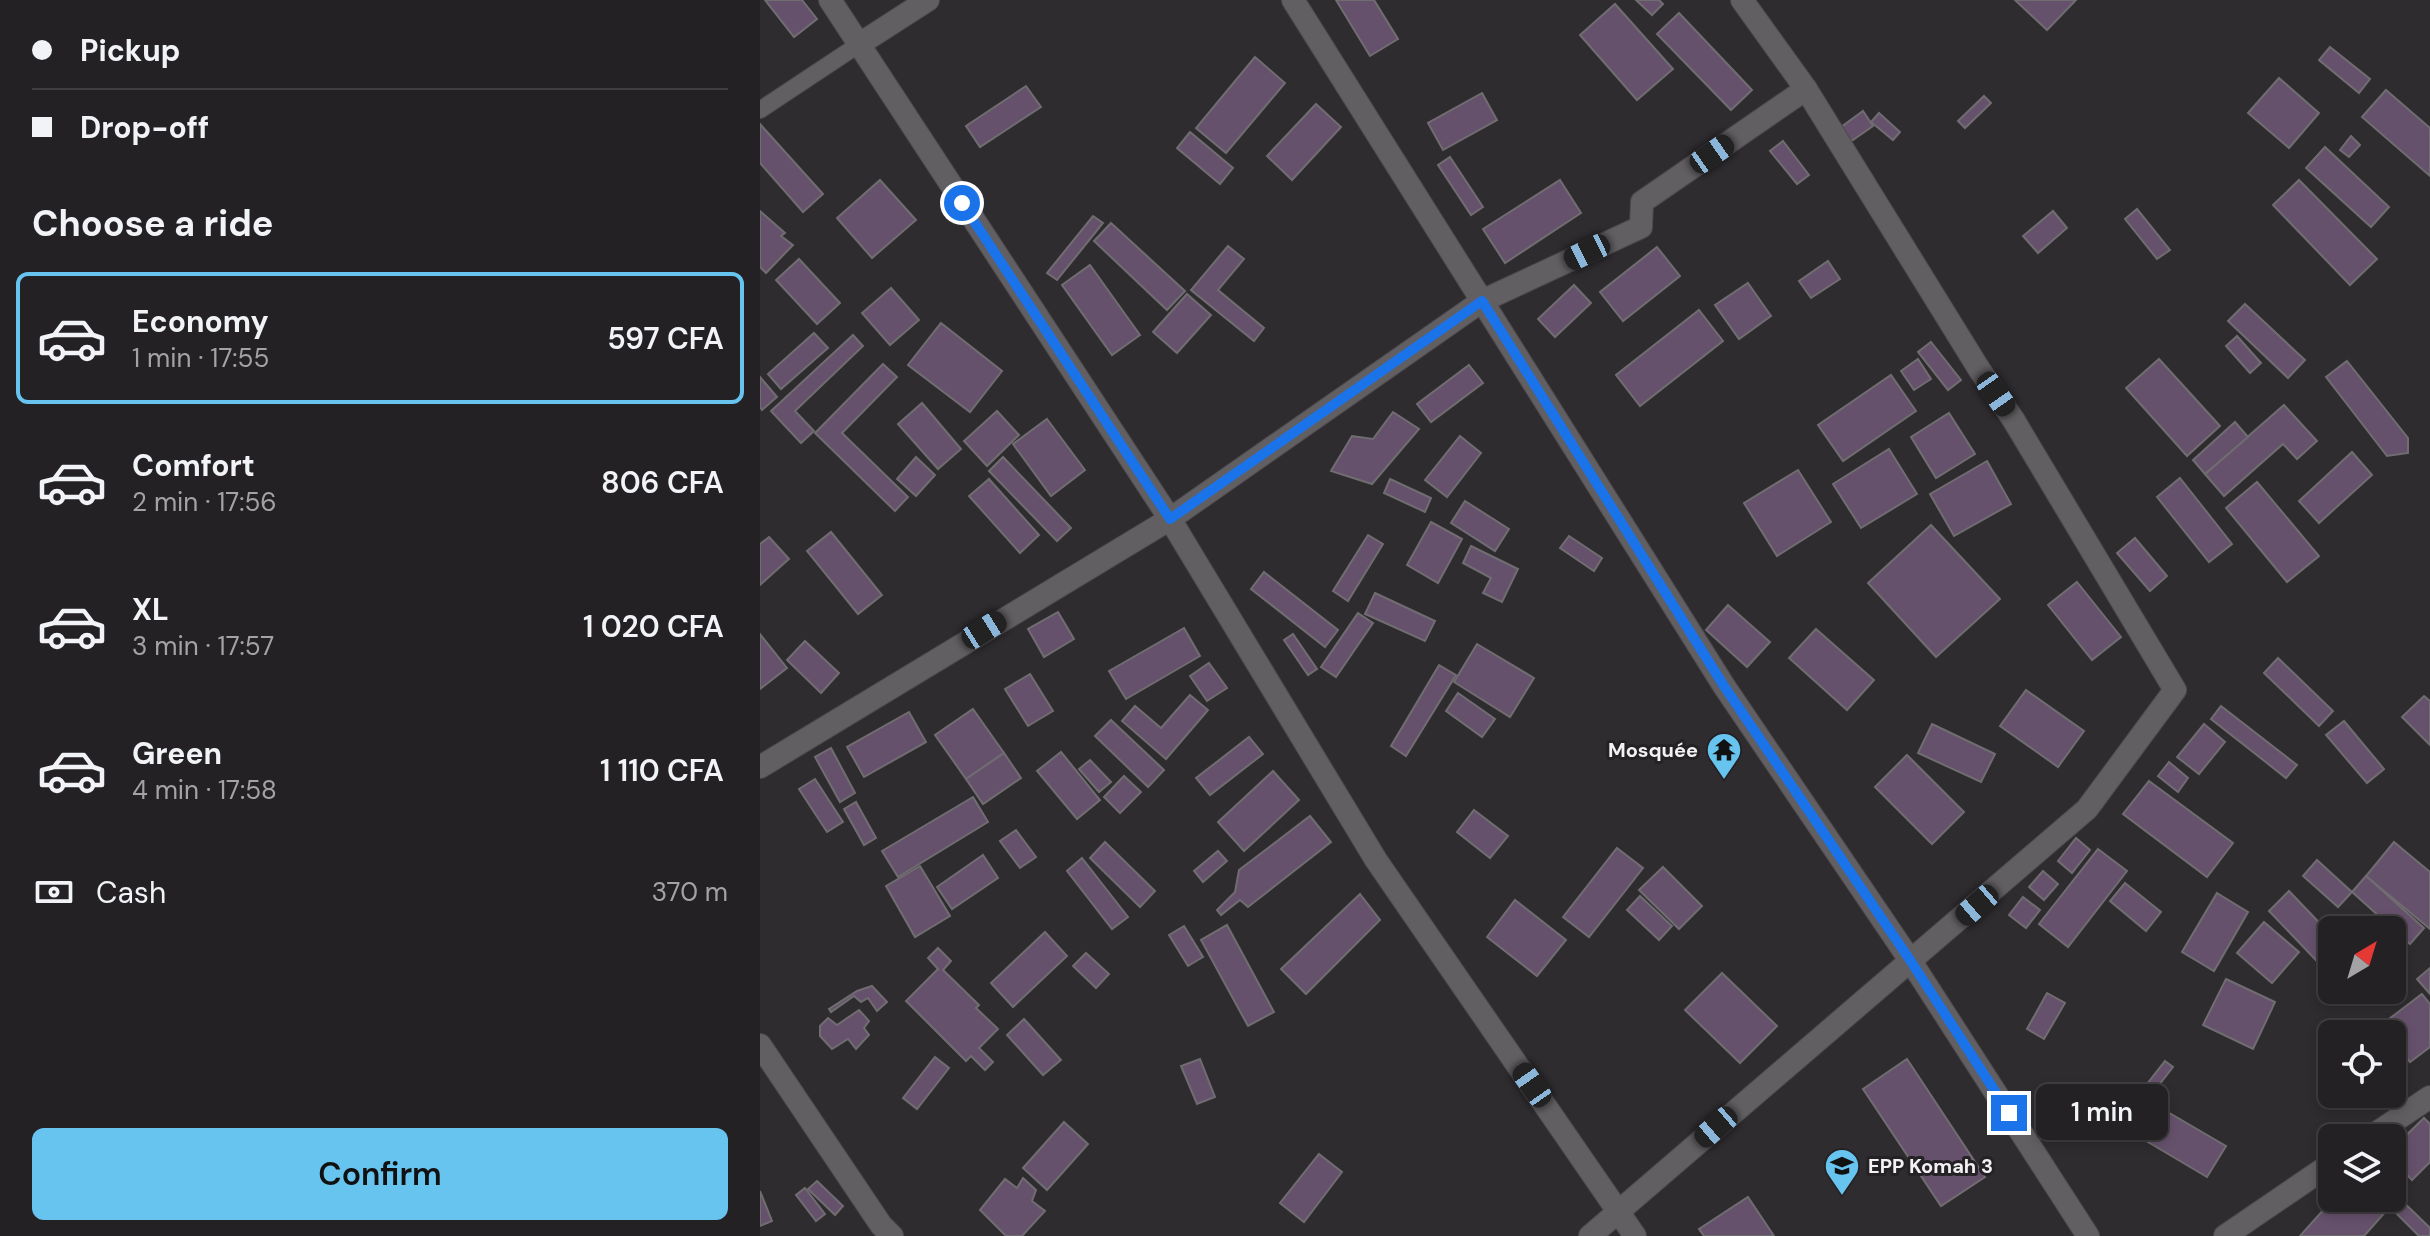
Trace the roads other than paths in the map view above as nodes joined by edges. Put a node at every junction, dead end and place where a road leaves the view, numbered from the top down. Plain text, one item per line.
1 (830, 0) edge
2 (928, 0) edge
3 (1293, 0) edge
4 (1742, 0) edge
5 (858, 45) junction
6 (1806, 89) junction
7 (760, 110) edge
8 (1482, 301) junction
9 (1170, 519) junction
10 (760, 767) edge
11 (1910, 960) junction
12 (760, 1045) edge
13 (2430, 1097) edge
14 (2390, 1124) edge
15 (2318, 1173) edge
16 (1619, 1210) junction
17 (892, 1236) edge
18 (1590, 1236) edge
19 (1635, 1236) edge
20 (2088, 1236) edge
21 (2225, 1236) edge

1 - 5 street
2 - 5 street
3 - 8 street
4 - 6 street
5 - 7 lane
5 - 9 street
6 - 8 street
6 - 11 street
8 - 9 street
8 - 11 street
9 - 10 street
9 - 16 street
11 - 16 street
11 - 20 street
12 - 17 street
13 - 14 street
15 - 21 street
16 - 18 street
16 - 19 street

